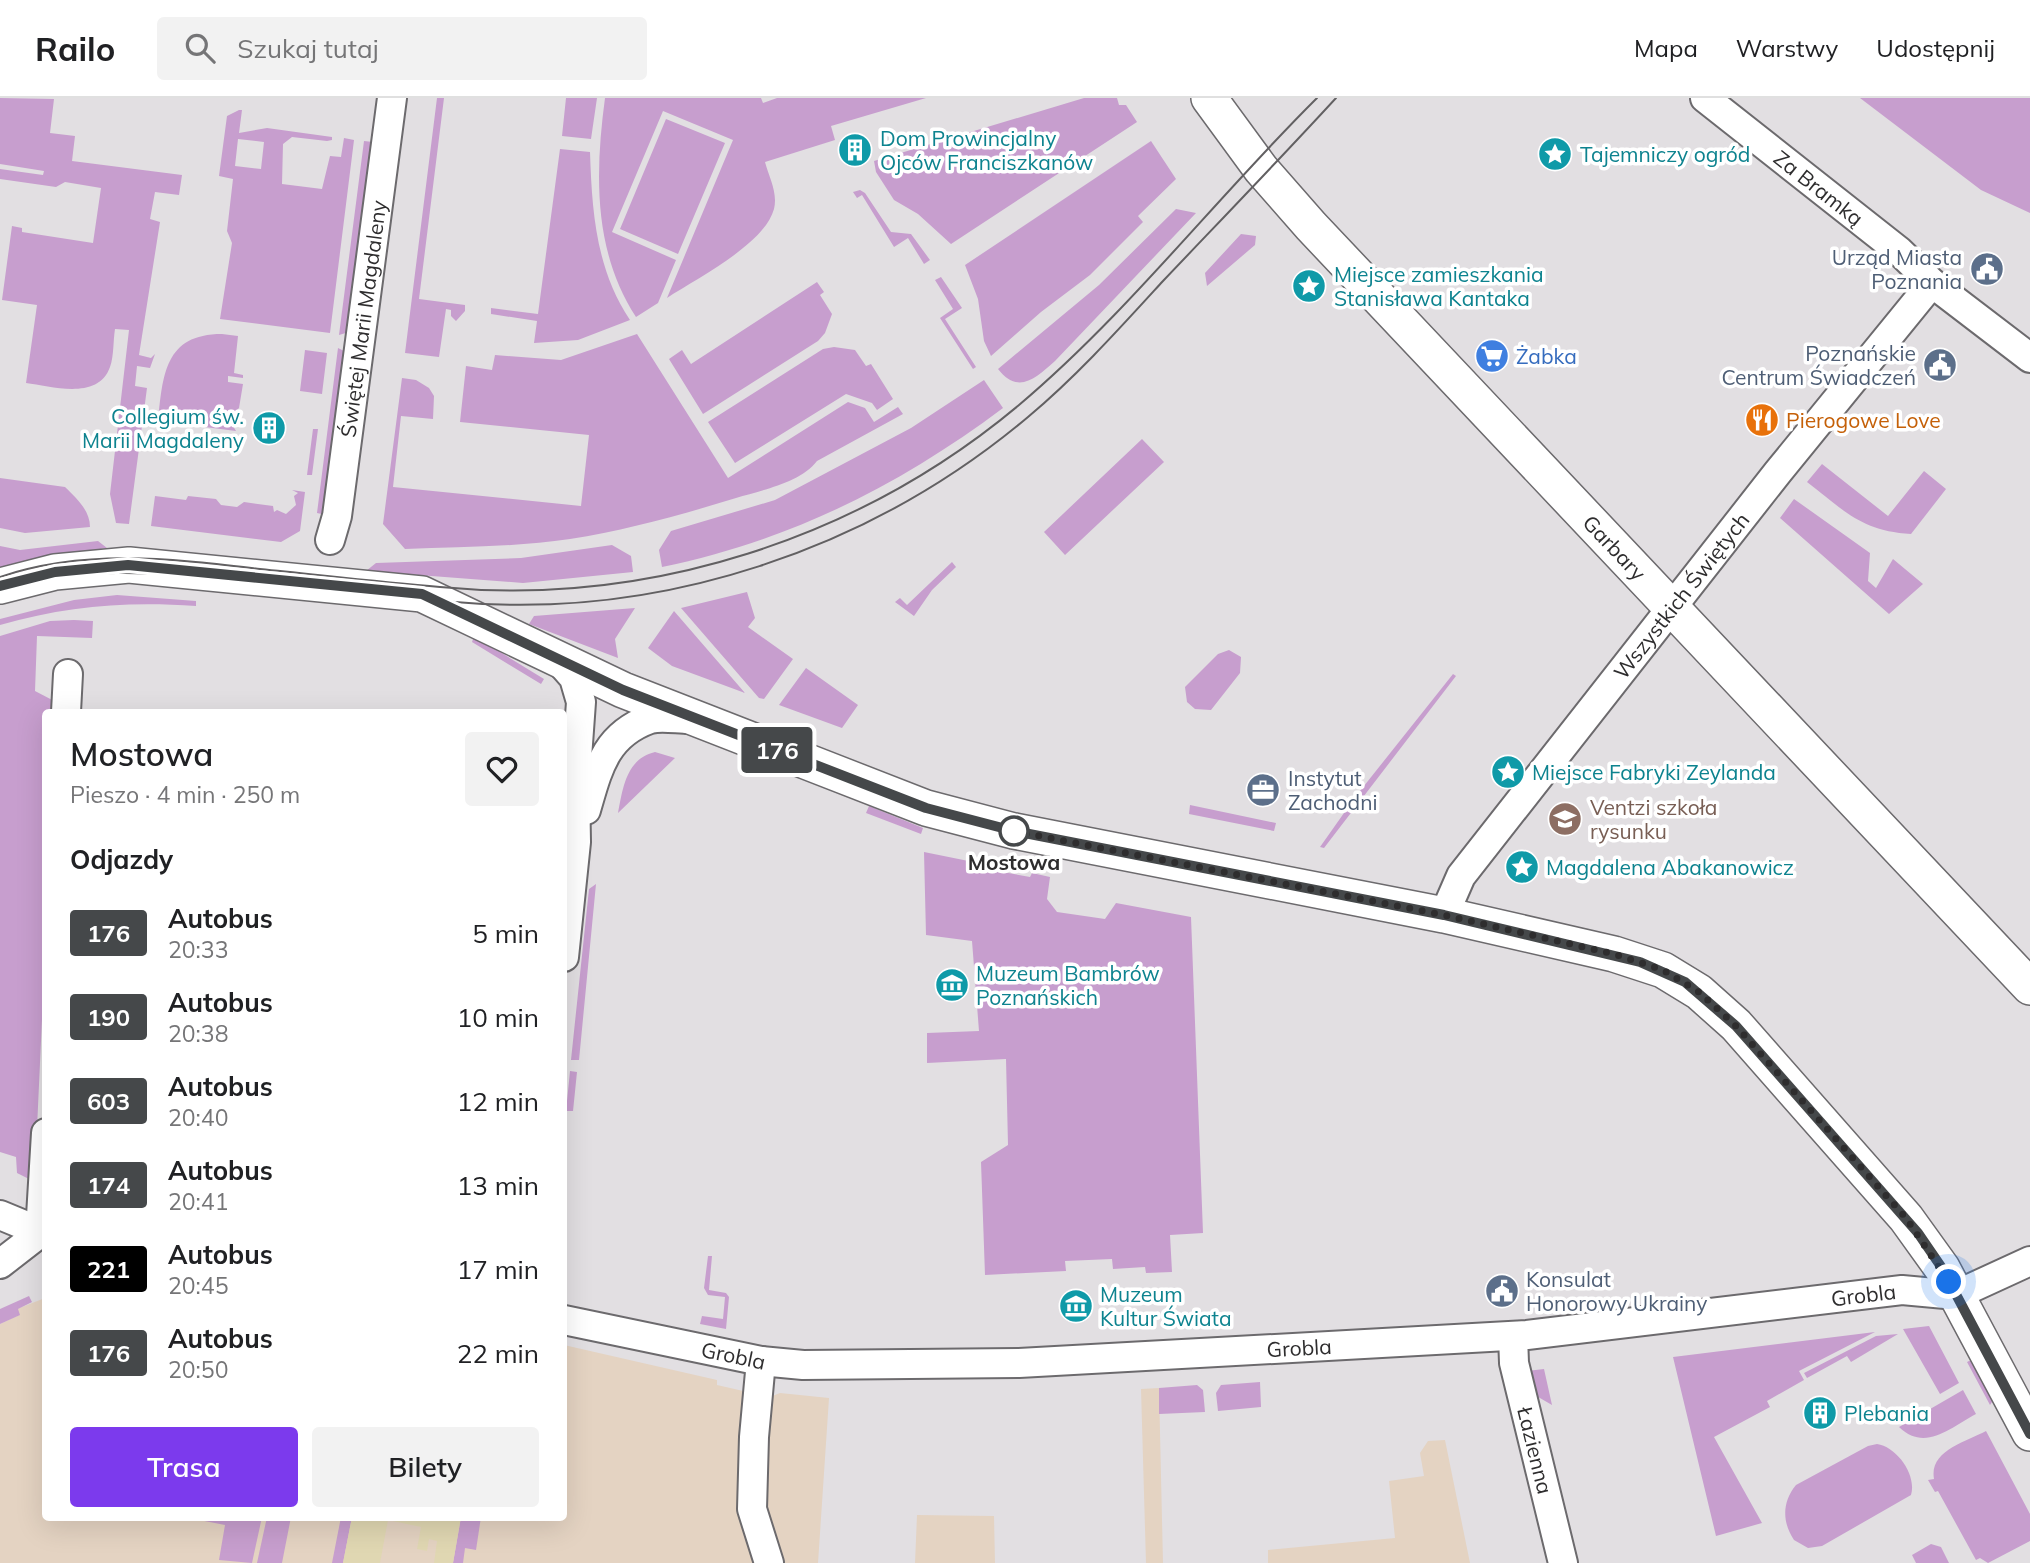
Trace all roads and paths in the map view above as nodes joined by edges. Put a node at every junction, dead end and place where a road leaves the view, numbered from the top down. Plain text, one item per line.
1 (391, 98) edge
2 (1209, 98) edge
3 (1706, 98) edge
4 (1932, 283) junction
5 (2030, 358) edge
6 (330, 540) dead end
7 (0, 586) edge
8 (1671, 610) junction
9 (560, 662) junction
10 (68, 674) dead end
11 (66, 709) edge
12 (697, 719) junction
13 (576, 842) junction
14 (1444, 915) junction
15 (567, 928) edge
16 (2030, 987) edge
17 (0, 1215) edge
18 (42, 1233) edge
19 (42, 1234) edge
20 (2030, 1261) edge
21 (0, 1264) edge
22 (1956, 1295) junction
23 (567, 1321) edge
24 (1513, 1336) junction
25 (761, 1361) junction
26 (2030, 1433) edge
27 (769, 1563) edge
28 (1563, 1563) edge

1 - 6 street, Świętej Marii Magdaleny
2 - 8 street, Garbary
3 - 4 street, Za Bramką
4 - 5 street, Za Bramką
4 - 8 street, Wszystkich Świętych
7 - 9 street
8 - 14 street, Wszystkich Świętych
8 - 16 street, Garbary
9 - 12 street
9 - 13 street
10 - 11 street
12 - 13 street
12 - 14 street
13 - 15 street
14 - 22 street
17 - 18 street
19 - 21 street
20 - 22 street, Grobla
22 - 24 street, Grobla
22 - 26 street
23 - 25 street, Grobla
24 - 25 street, Grobla
24 - 28 street, Łazienna
25 - 27 street

